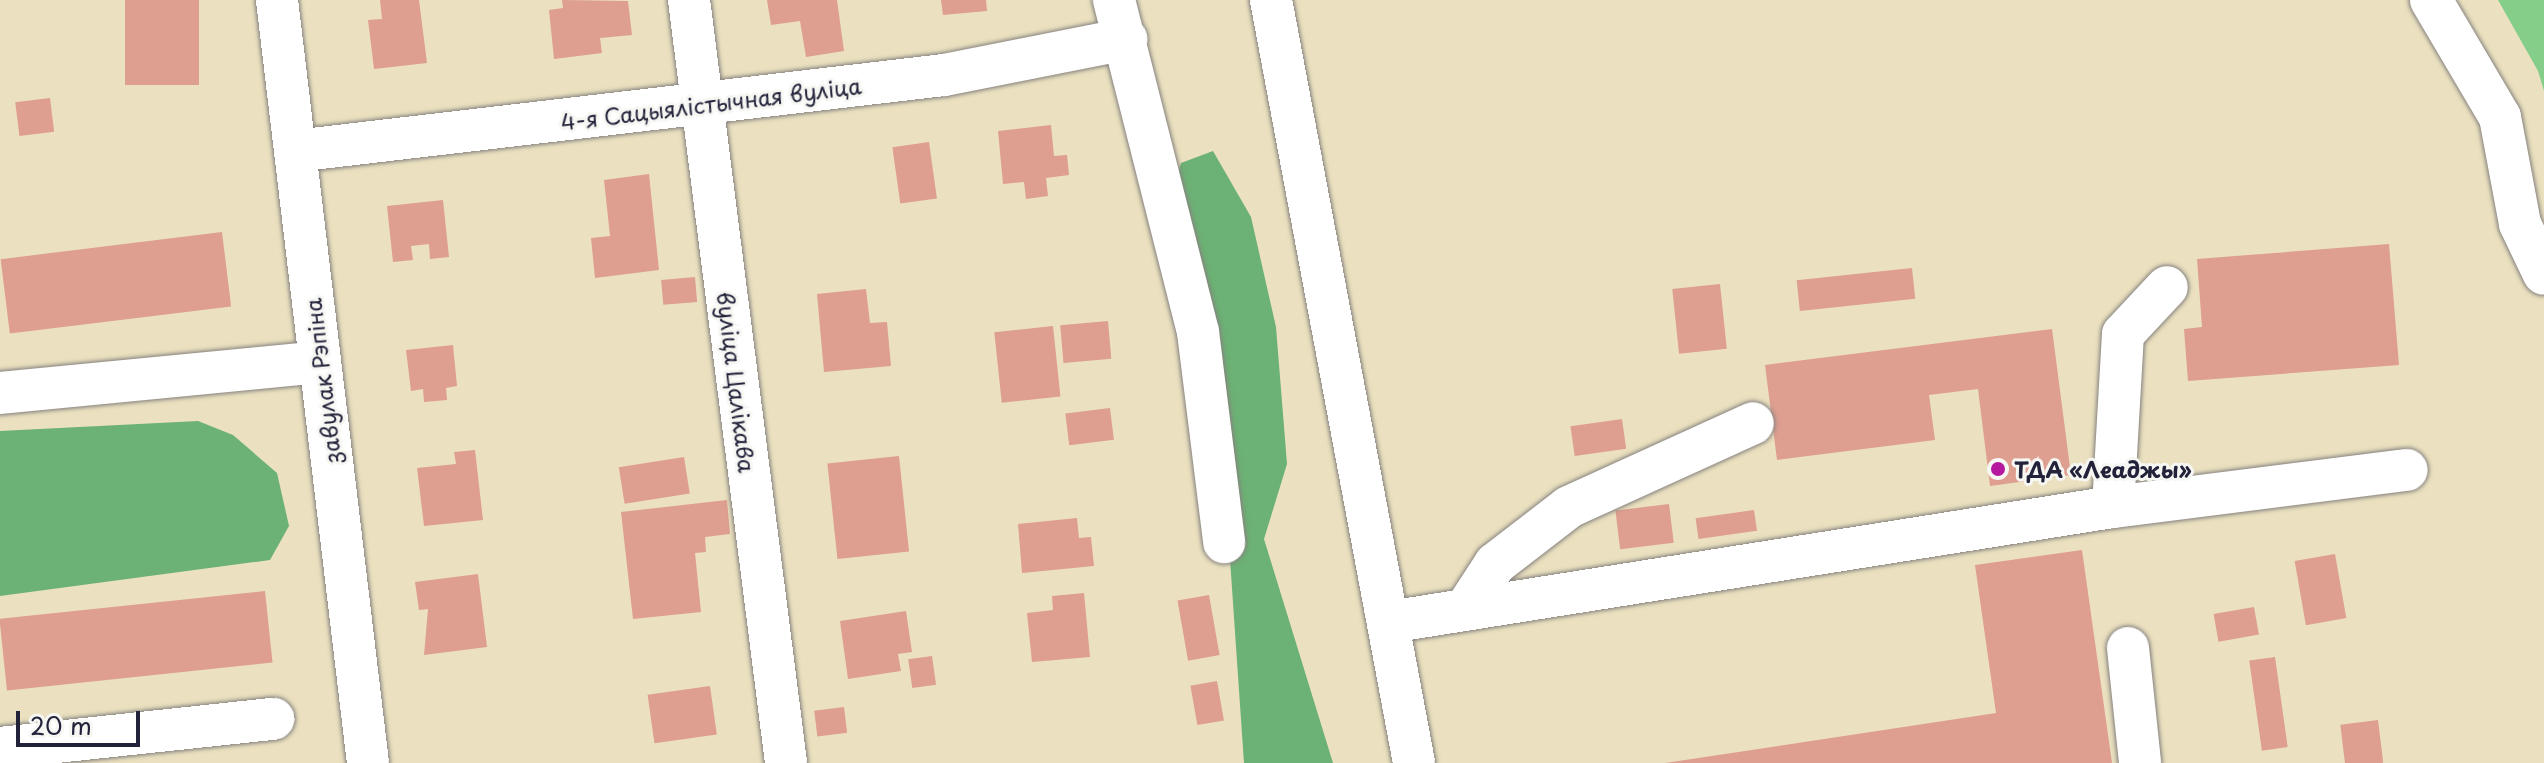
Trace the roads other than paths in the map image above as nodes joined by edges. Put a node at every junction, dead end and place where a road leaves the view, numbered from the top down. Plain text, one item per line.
1 (277, 0) edge
2 (689, 0) edge
3 (1114, 0) edge
4 (1271, 0) edge
5 (2431, 0) edge
6 (1126, 39) junction
7 (701, 104) junction
8 (295, 151) junction
9 (2544, 274) edge
10 (2167, 287) dead end
11 (320, 362) junction
12 (0, 393) edge
13 (1753, 423) dead end
14 (2407, 470) dead end
15 (2113, 507) junction
16 (1224, 542) dead end
17 (1465, 610) junction
18 (1389, 622) junction
19 (2128, 648) dead end
20 (273, 719) dead end
21 (0, 748) edge
22 (368, 763) edge
23 (786, 763) edge
24 (1414, 763) edge
25 (2140, 763) edge

1 - 8 street, завулак Рэпіна
2 - 7 street, вуліца Цалікава
3 - 6 street
4 - 18 street
5 - 9 street
6 - 7 street, 4-я Сацыялістычная вуліца
6 - 16 street
7 - 8 street, 4-я Сацыялістычная вуліца
7 - 23 street, вуліца Цалікава
8 - 11 street, завулак Рэпіна
10 - 15 street
11 - 12 street
11 - 22 street, завулак Рэпіна
13 - 17 street
14 - 15 street
15 - 17 street
17 - 18 street
18 - 24 street
19 - 25 street
20 - 21 street

